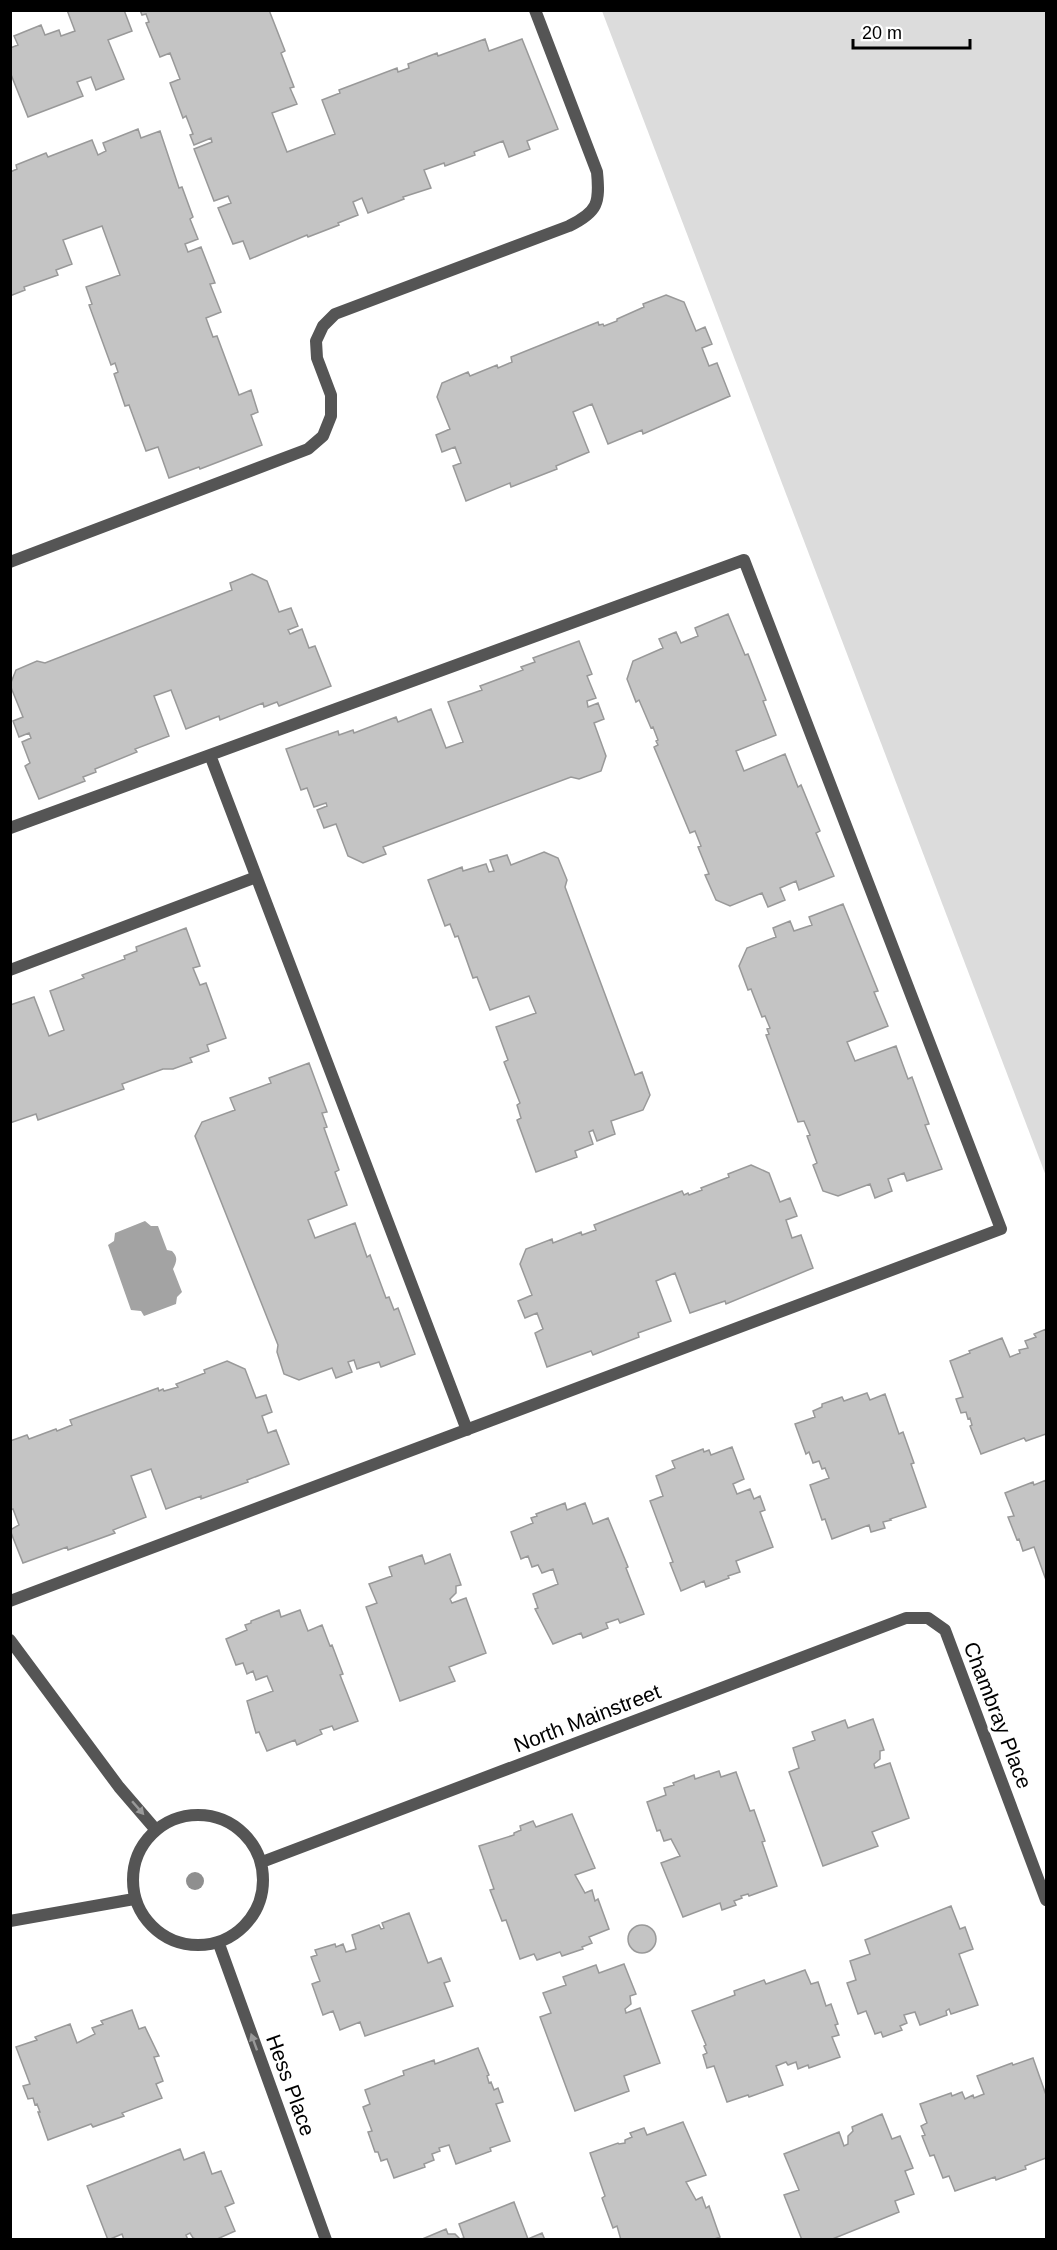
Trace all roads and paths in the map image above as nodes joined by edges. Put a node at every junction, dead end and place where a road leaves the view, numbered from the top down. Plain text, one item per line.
1 (535, 10) edge
2 (10, 562) edge
3 (210, 755) junction
4 (10, 828) edge
5 (256, 878) junction
6 (10, 970) edge
7 (468, 1430) junction
8 (10, 1601) edge
9 (928, 1618) joint
10 (10, 1641) edge
11 (156, 1830) junction
12 (262, 1862) junction
13 (134, 1899) junction
14 (1047, 1900) edge
15 (10, 1921) edge
16 (219, 1944) junction
17 (326, 2240) edge

1 - 2 street
3 - 4 street
3 - 5 street
3 - 7 street
5 - 6 street
5 - 7 street
7 - 8 street
9 - 12 street, North Mainstreet
9 - 14 street, Chambray Place
10 -> 11 street
11 - 12 street
11 - 13 street
12 - 16 street
13 - 15 street
13 - 16 street
17 -> 16 street, Hess Place

